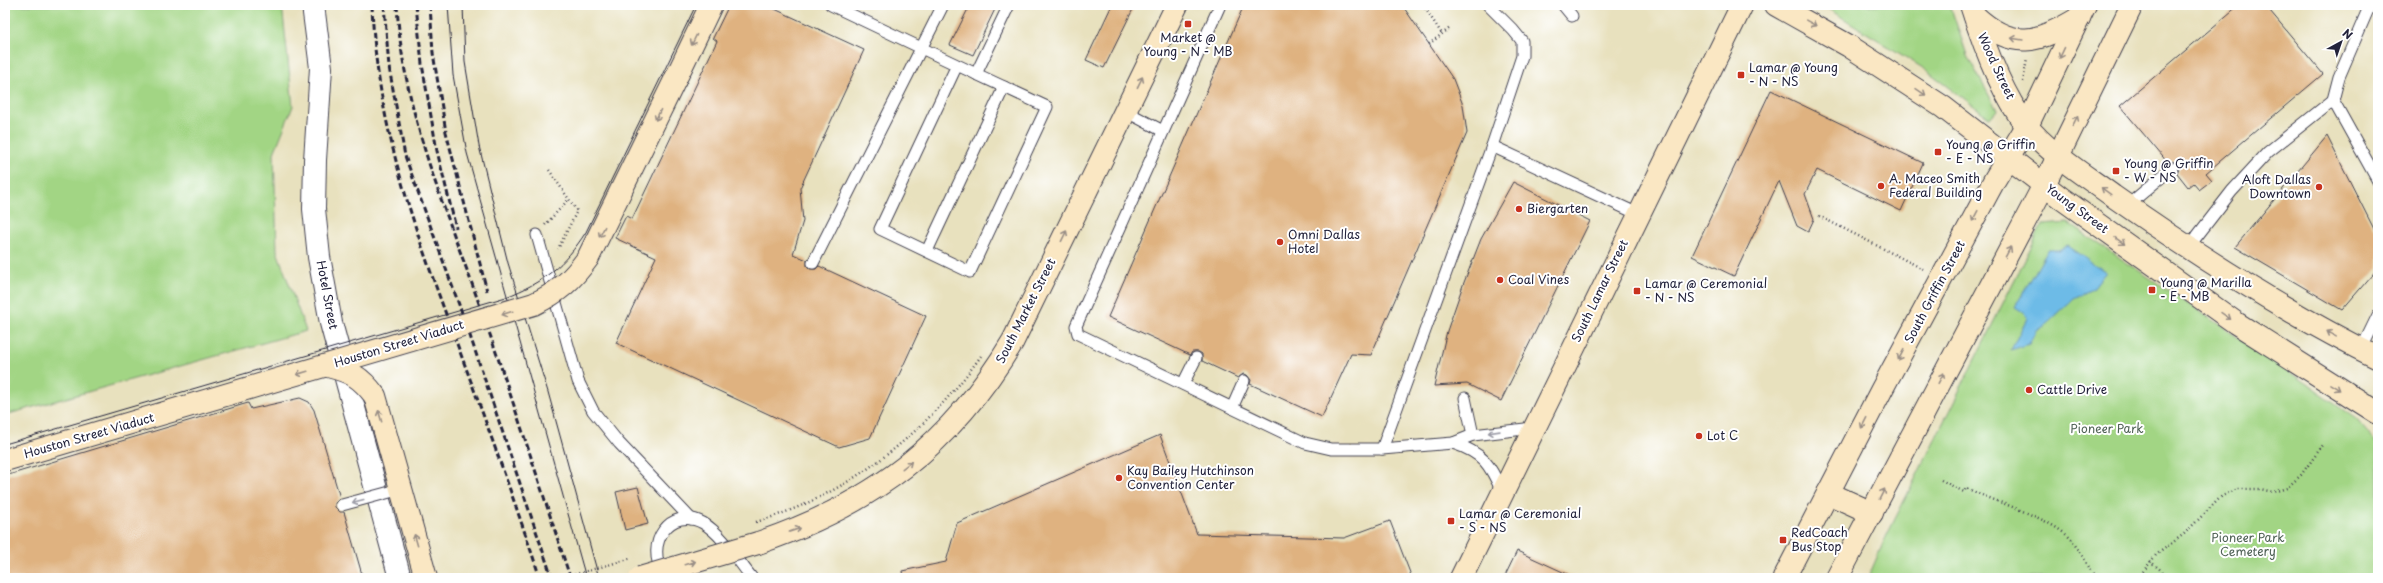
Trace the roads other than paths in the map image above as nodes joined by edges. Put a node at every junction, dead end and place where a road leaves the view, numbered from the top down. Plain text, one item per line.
1 (313, 5) edge
2 (711, 5) edge
3 (831, 5) edge
4 (942, 5) edge
5 (1009, 5) edge
6 (1177, 5) edge
7 (1220, 5) edge
8 (1488, 5) edge
9 (1563, 5) edge
10 (1742, 5) edge
11 (1776, 5) edge
12 (2132, 5) edge
13 (2370, 5) edge
14 (1973, 11) edge
15 (2082, 11) edge
16 (1572, 16) dead end
17 (921, 48) junction
18 (957, 65) junction
19 (976, 74) junction
20 (1004, 87) junction
21 (2333, 100) junction
22 (1125, 111) junction
23 (2026, 126) junction
24 (1163, 131) junction
25 (1492, 146) junction
26 (2058, 156) junction
27 (2008, 157) junction
28 (2172, 168) dead end
29 (2378, 181) edge
30 (2044, 185) junction
31 (2127, 206) junction
32 (1638, 214) junction
33 (537, 235) road end
34 (2187, 249) junction
35 (927, 251) junction
36 (813, 263) dead end
37 (2378, 315) edge
38 (2370, 354) edge
39 (1196, 358) dead end
40 (328, 366) junction
41 (1244, 381) dead end
42 (1183, 384) junction
43 (1465, 398) dead end
44 (1232, 408) junction
45 (2378, 413) edge
46 (1533, 428) junction
47 (1473, 435) junction
48 (1453, 443) junction
49 (1382, 449) junction
50 (5, 460) edge
51 (401, 489) junction
52 (1502, 492) junction
53 (1828, 493) junction
54 (342, 505) dead end
55 (1872, 514) junction
56 (691, 519) junction
57 (400, 578) edge
58 (426, 578) edge
59 (640, 578) edge
60 (668, 578) edge
61 (752, 578) edge
62 (1461, 578) edge
63 (1784, 578) edge
64 (1837, 578) edge

1 - 57 street, Hotel Street
2 -> 40 main road, Houston Street Viaduct, bridge
3 - 17 lane
4 - 17 lane
5 - 19 lane
22 -> 6 main road, South Market Street
7 - 24 lane
8 - 25 lane
9 - 16 lane
10 - 32 main road, South Lamar Street
11 -> 27 main road, Young Street
26 -> 12 main road
13 - 21 lane
15 -> 14 main road
14 - 23 main road, Wood Street
15 -> 23 main road, South Griffin Street
17 - 18 lane
17 - 36 lane
18 - 19 lane
18 - 35 lane
19 - 20 lane
20 - 35 lane
20 - 35 lane
21 - 29 lane
21 - 34 lane
22 - 24 lane
59 -> 22 main road, South Market Street, bridge
23 - 26 main road
23 - 27 main road, South Griffin Street
24 - 42 lane
25 - 32 lane
25 - 49 lane
26 - 30 main road
31 -> 26 main road
27 - 30 main road, Young Street
27 -> 53 main road, South Griffin Street
28 - 31 lane
30 -> 45 main road, Young Street
55 -> 30 main road
31 - 34 main road
32 - 46 main road, South Lamar Street
33 - 56 lane
38 -> 34 main road
37 - 38 lane
39 - 42 lane
40 -> 50 main road, Houston Street Viaduct, bridge
51 -> 40 main road, bridge
41 - 44 lane
42 - 44 lane
43 - 47 lane
44 - 49 lane
46 -> 47 lane
46 - 52 main road, South Lamar Street
47 - 48 lane
48 - 49 lane
48 - 52 lane
51 -> 54 lane, bridge
58 -> 51 main road, bridge
52 - 62 main road, South Lamar Street
53 - 55 main road
53 - 63 main road, South Griffin Street
55 - 64 main road
56 - 60 lane
56 - 61 lane

